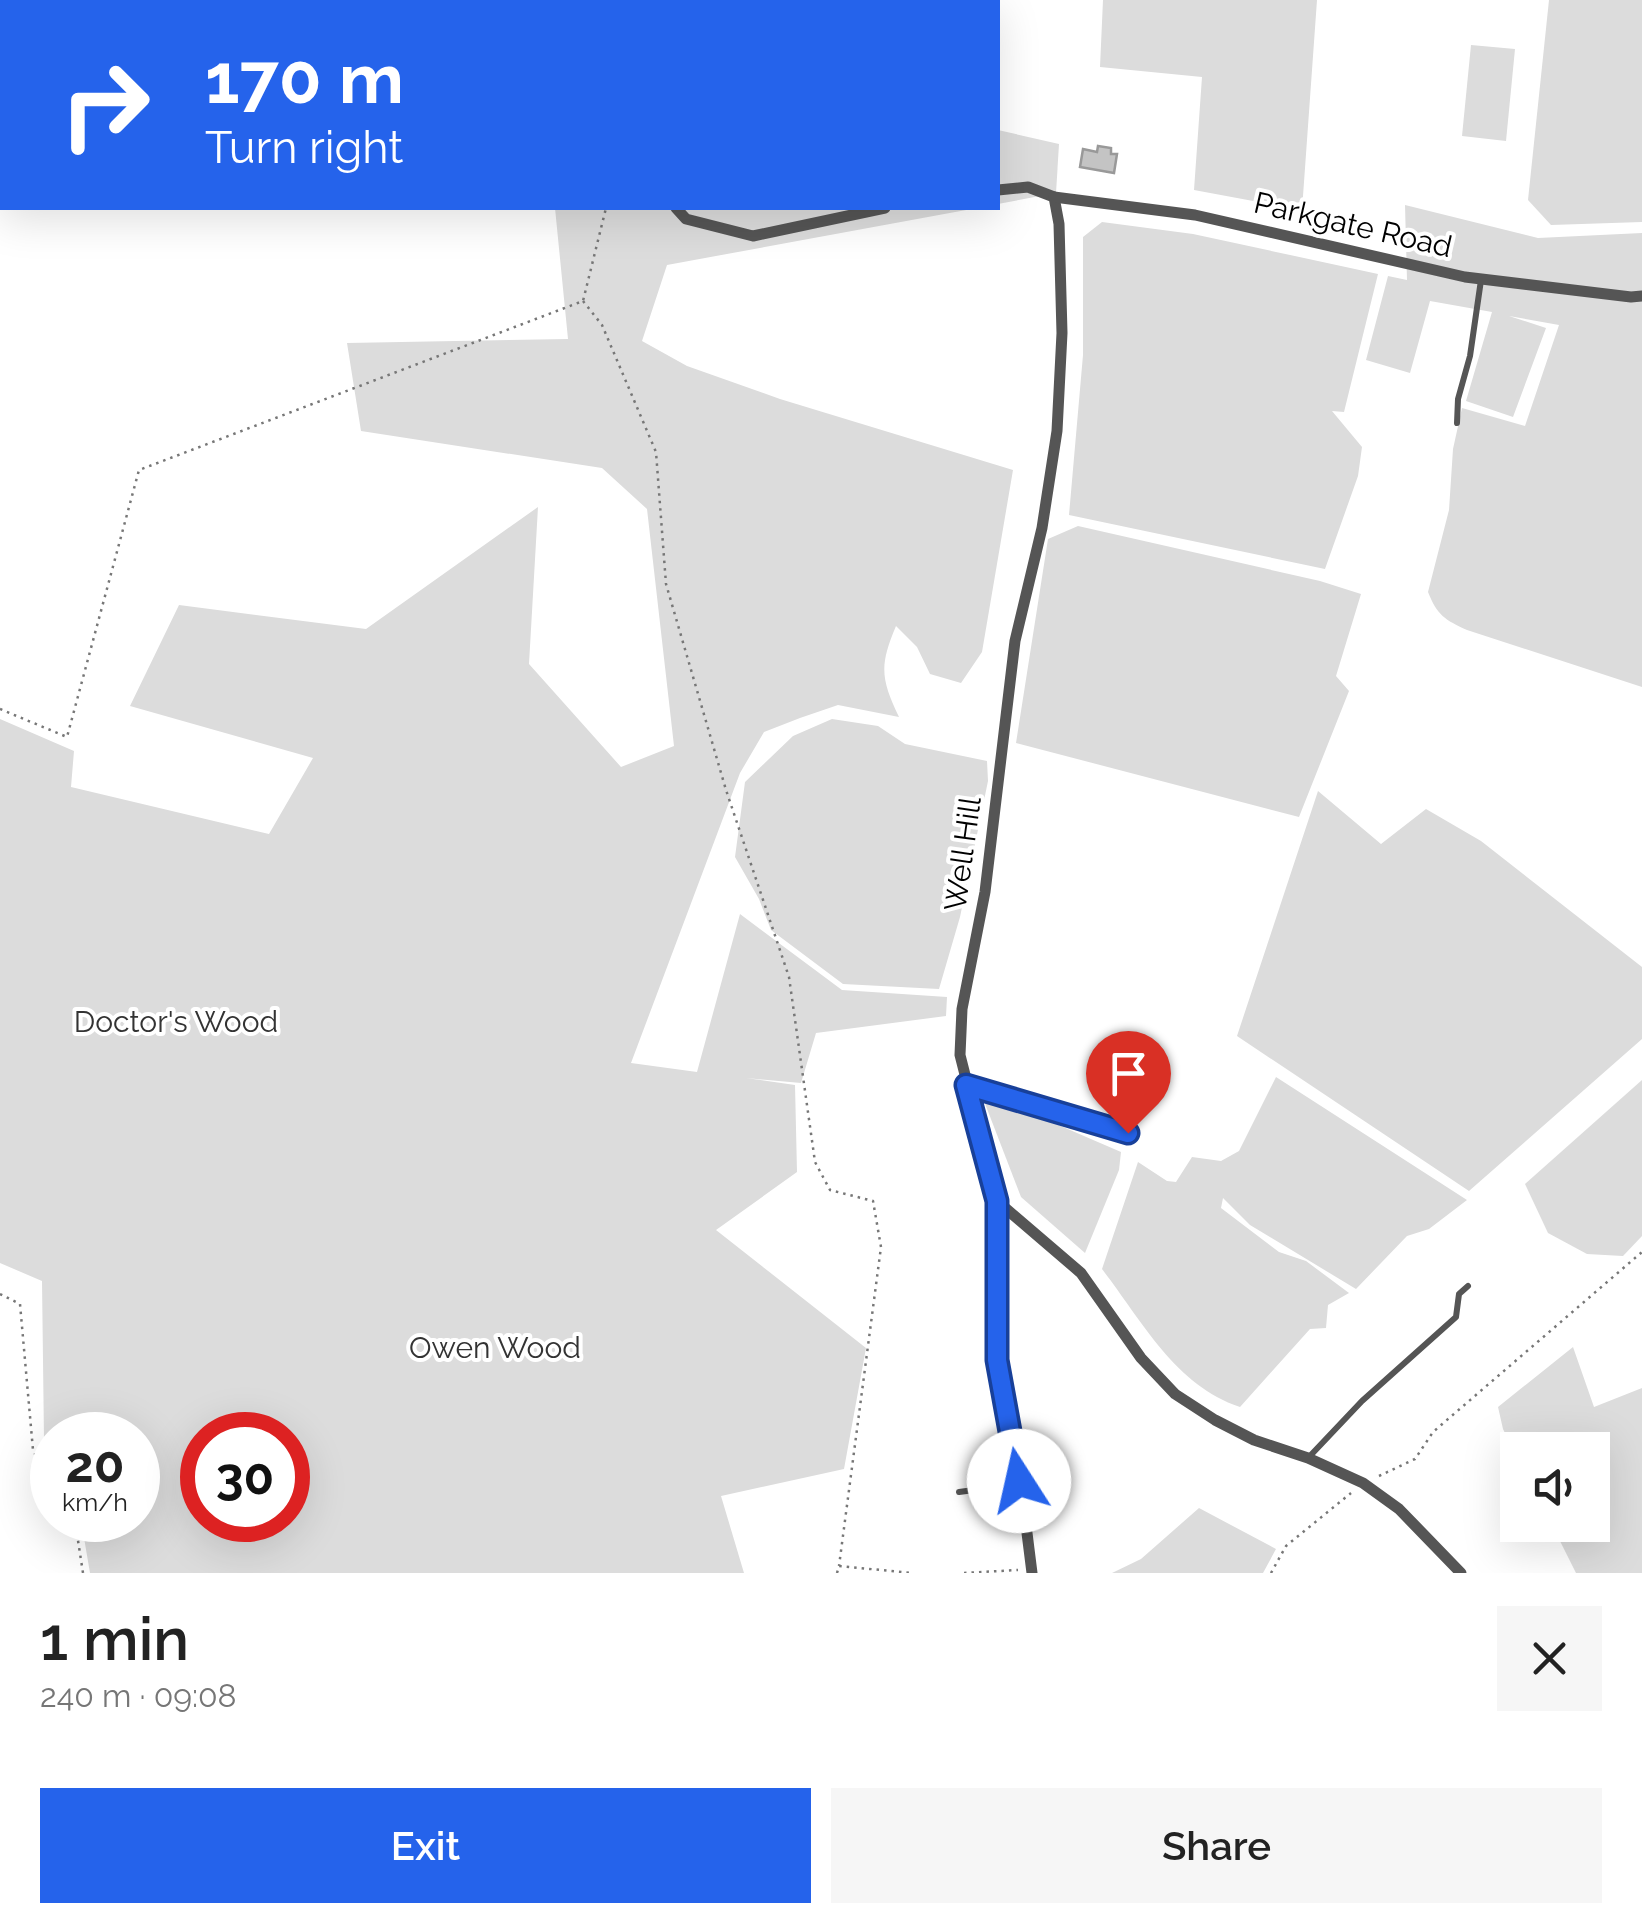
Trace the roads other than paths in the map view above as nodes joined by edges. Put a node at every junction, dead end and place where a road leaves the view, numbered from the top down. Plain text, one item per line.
1 (1000, 190) edge
2 (1054, 197) junction
3 (678, 210) edge
4 (876, 210) edge
5 (1481, 278) junction
6 (1642, 296) edge
7 (1457, 424) dead end
8 (966, 1085) junction
9 (1128, 1133) dead end
10 (997, 1201) junction
11 (1468, 1286) dead end
12 (1308, 1458) junction
13 (1020, 1484) junction
14 (959, 1492) dead end
15 (1031, 1571) edge
16 (1462, 1573) edge

1 - 2 street
2 - 5 street, Parkgate Road
2 - 8 street, Well Hill
3 - 4 street
5 - 6 street, Parkgate Road
5 - 7 lane
8 - 9 lane
8 - 10 street, Well Hill
10 - 12 street
10 - 13 street, Well Hill
11 - 12 lane
12 - 16 street
13 - 14 lane
13 - 15 street, Well Hill

